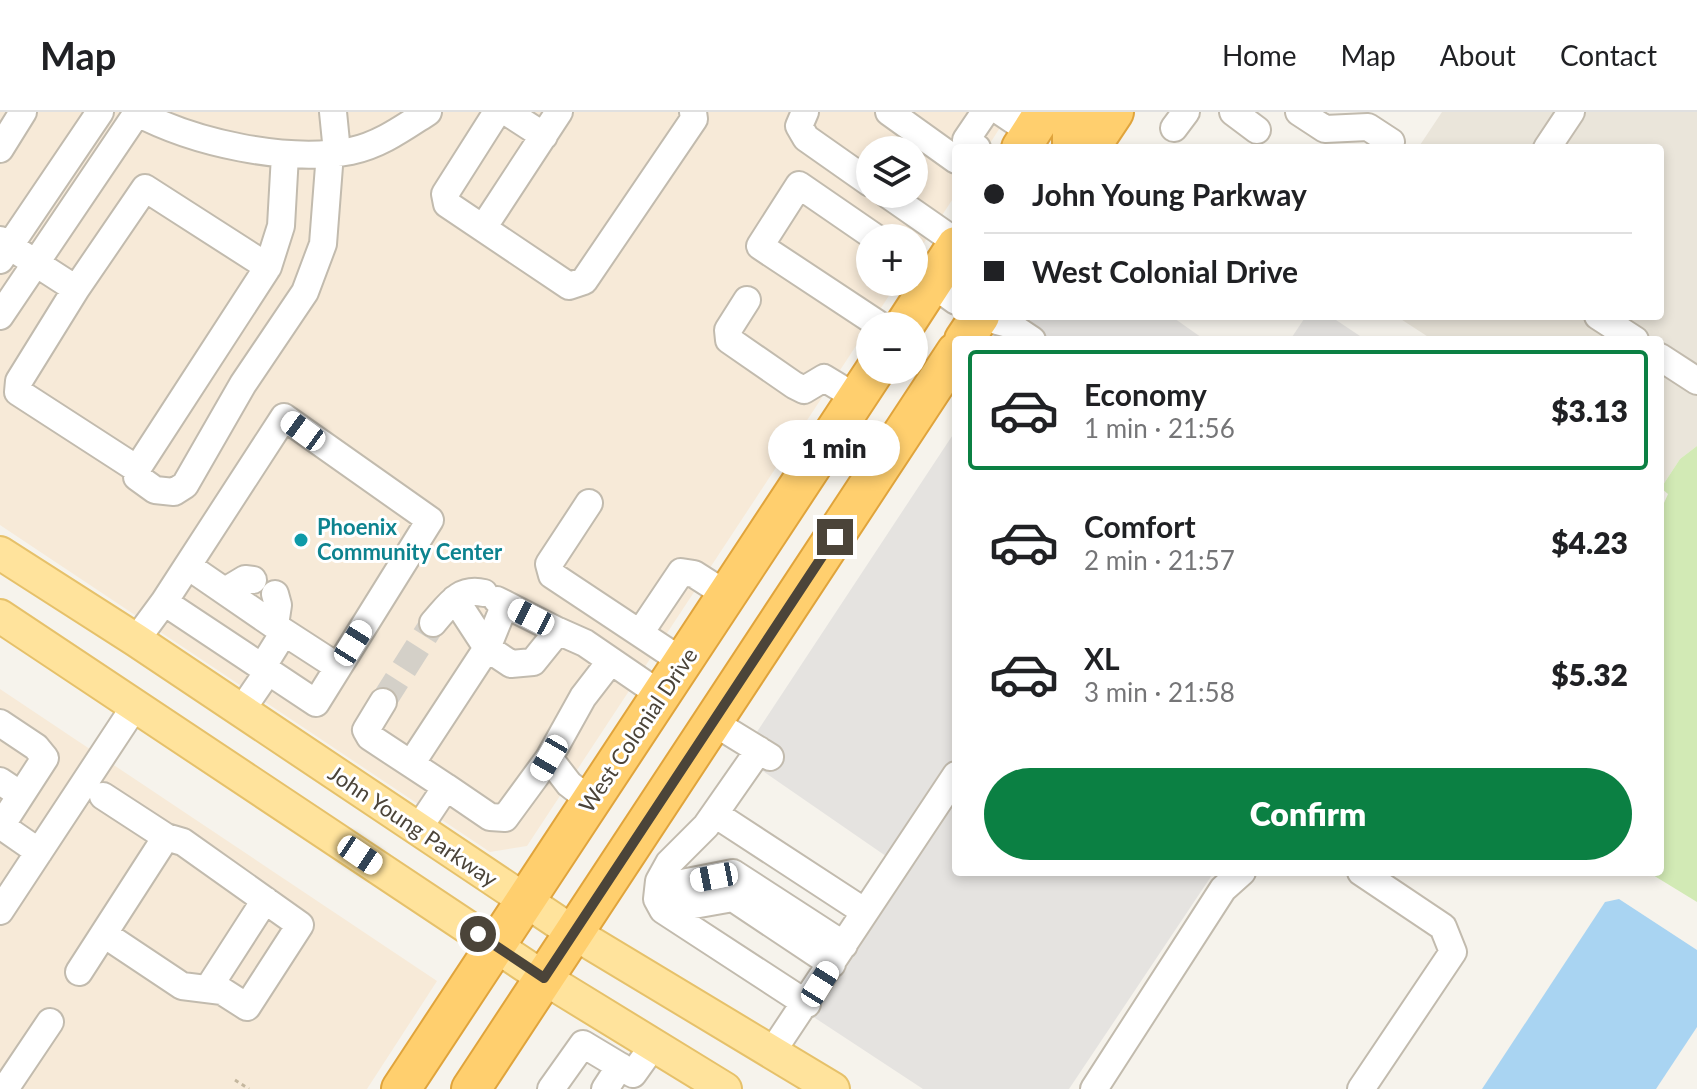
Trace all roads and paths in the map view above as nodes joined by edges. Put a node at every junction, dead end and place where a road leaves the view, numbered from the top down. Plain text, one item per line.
1 (23, 112) edge
2 (100, 112) edge
3 (136, 112) edge
4 (333, 112) edge
5 (401, 112) edge
6 (428, 112) edge
7 (559, 112) edge
8 (693, 112) edge
9 (805, 112) edge
10 (889, 112) edge
11 (985, 112) edge
12 (1072, 112) edge
13 (1114, 112) edge
14 (1233, 112) edge
15 (1299, 112) edge
16 (1571, 112) edge
17 (493, 114) edge
18 (1346, 120) edge
19 (1257, 130) dead end
20 (544, 136) junction
21 (386, 139) junction
22 (1391, 142) dead end
23 (956, 144) edge
24 (969, 144) edge
25 (1072, 144) edge
26 (1093, 144) edge
27 (1550, 144) edge
28 (0, 149) edge
29 (334, 153) junction
30 (285, 155) junction
31 (856, 173) edge
32 (906, 208) edge
33 (856, 224) edge
34 (483, 228) junction
35 (952, 241) edge
36 (3, 249) edge
37 (952, 252) edge
38 (36, 263) junction
39 (268, 267) junction
40 (934, 286) edge
41 (76, 289) junction
42 (747, 300) dead end
43 (860, 312) edge
44 (914, 312) edge
45 (0, 316) edge
46 (994, 320) edge
47 (1604, 320) edge
48 (1026, 336) edge
49 (1629, 336) edge
50 (952, 358) edge
51 (1664, 360) edge
52 (1697, 381) edge
53 (856, 383) edge
54 (866, 384) edge
55 (137, 469) junction
56 (589, 503) dead end
57 (0, 553) edge
58 (188, 566) junction
59 (0, 576) edge
60 (225, 591) junction
61 (67, 595) junction
62 (727, 595) junction
63 (455, 599) junction
64 (496, 599) junction
65 (164, 602) junction
66 (0, 616) edge
67 (433, 623) tunnel mouth
68 (280, 628) junction
69 (558, 631) junction
70 (640, 633) junction
71 (136, 640) junction
72 (487, 648) junction
73 (610, 662) junction
74 (683, 662) junction
75 (338, 667) junction
76 (266, 668) junction
77 (661, 695) junction
78 (383, 702) tunnel mouth
79 (135, 706) junction
80 (241, 711) junction
81 (713, 722) junction
82 (0, 723) edge
83 (549, 758) junction
84 (411, 764) junction
85 (952, 781) edge
86 (446, 787) junction
87 (10, 788) edge
88 (103, 796) dead end
89 (591, 801) junction
90 (715, 814) junction
91 (0, 826) edge
92 (418, 829) junction
93 (166, 837) junction
94 (39, 852) junction
95 (1238, 876) edge
96 (1367, 876) edge
97 (657, 899) junction
98 (265, 900) junction
99 (525, 901) junction
100 (0, 911) edge
101 (865, 912) junction
102 (574, 933) junction
103 (104, 934) junction
104 (495, 946) junction
105 (838, 955) junction
106 (79, 972) dead end
107 (544, 978) junction
108 (209, 987) junction
109 (807, 1004) junction
110 (50, 1022) dead end
111 (653, 1046) junction
112 (772, 1052) junction
113 (620, 1066) junction
114 (235, 1080) dead end
115 (5, 1089) edge
116 (249, 1089) edge
117 (401, 1089) edge
118 (471, 1089) edge
119 (551, 1089) edge
120 (605, 1089) edge
121 (725, 1089) edge
122 (833, 1089) edge
123 (1094, 1089) edge
124 (1361, 1089) edge

1 - 28 street
2 - 36 street
3 - 30 street
3 - 38 street
4 - 29 street
5 - 21 street
6 - 21 street
7 - 20 street
8 - 34 street
9 - 31 street
10 - 23 street
11 - 24 street
12 - 25 highway
13 - 26 highway
14 - 19 street
15 - 18 street
16 - 27 street
17 - 20 street
17 - 34 street
18 - 22 street
20 - 34 street
21 - 29 street
29 - 30 street
29 - 55 street
30 - 39 street
32 - 35 street
33 - 43 street
36 - 38 street
37 - 40 highway
38 - 41 street
38 - 45 street
39 - 41 street
39 - 55 street
40 - 44 highway
41 - 55 street
42 - 53 street
46 - 48 street
47 - 49 street
50 - 81 highway
51 - 52 street
54 - 62 highway, West Colonial Drive
56 - 70 street
57 - 61 main road, John Young Parkway
58 - 60 street
58 - 65 street
58 - 75 street
59 - 61 main road
60 - 68 street
60 - 68 street
61 - 71 main road, John Young Parkway
62 - 70 street
62 - 74 highway, West Colonial Drive
63 - 64 street
63 - 67 street
63 - 72 street
64 - 69 street
64 - 72 street
65 - 71 street
65 - 76 street
66 - 79 main road
68 - 75 street
68 - 76 street
69 - 72 street
69 - 73 street
70 - 74 street
71 - 80 main road, John Young Parkway
72 - 84 street
73 - 77 street
73 - 83 street
74 - 77 highway, West Colonial Drive
75 - 76 street
76 - 80 street
77 - 89 highway, West Colonial Drive
78 - 84 street
79 - 94 street
79 - 104 main road
80 - 92 main road, John Young Parkway
81 - 90 street
81 - 102 highway
82 - 87 street
83 - 86 street
83 - 89 street
84 - 86 street
85 - 101 street
86 - 92 street
87 - 91 street
88 - 93 street
89 - 99 highway, West Colonial Drive
90 - 97 street
90 - 101 street
91 - 94 street
92 - 99 main road, John Young Parkway
93 - 98 street
93 - 103 street
94 - 100 street
95 - 123 street
96 - 124 street
97 - 105 street
97 - 109 street
98 - 108 street
98 - 108 street
99 - 102 main road, John Young Parkway
99 - 104 highway, West Colonial Drive
101 - 105 street
102 - 107 highway
102 - 112 main road, John Young Parkway
103 - 106 street
103 - 108 street
104 - 107 main road
104 - 117 highway, West Colonial Drive
105 - 109 street
107 - 111 main road
107 - 118 highway
109 - 112 street
110 - 115 street
111 - 113 street
111 - 121 main road
112 - 122 main road, John Young Parkway
113 - 119 street
113 - 120 street
114 - 116 path

